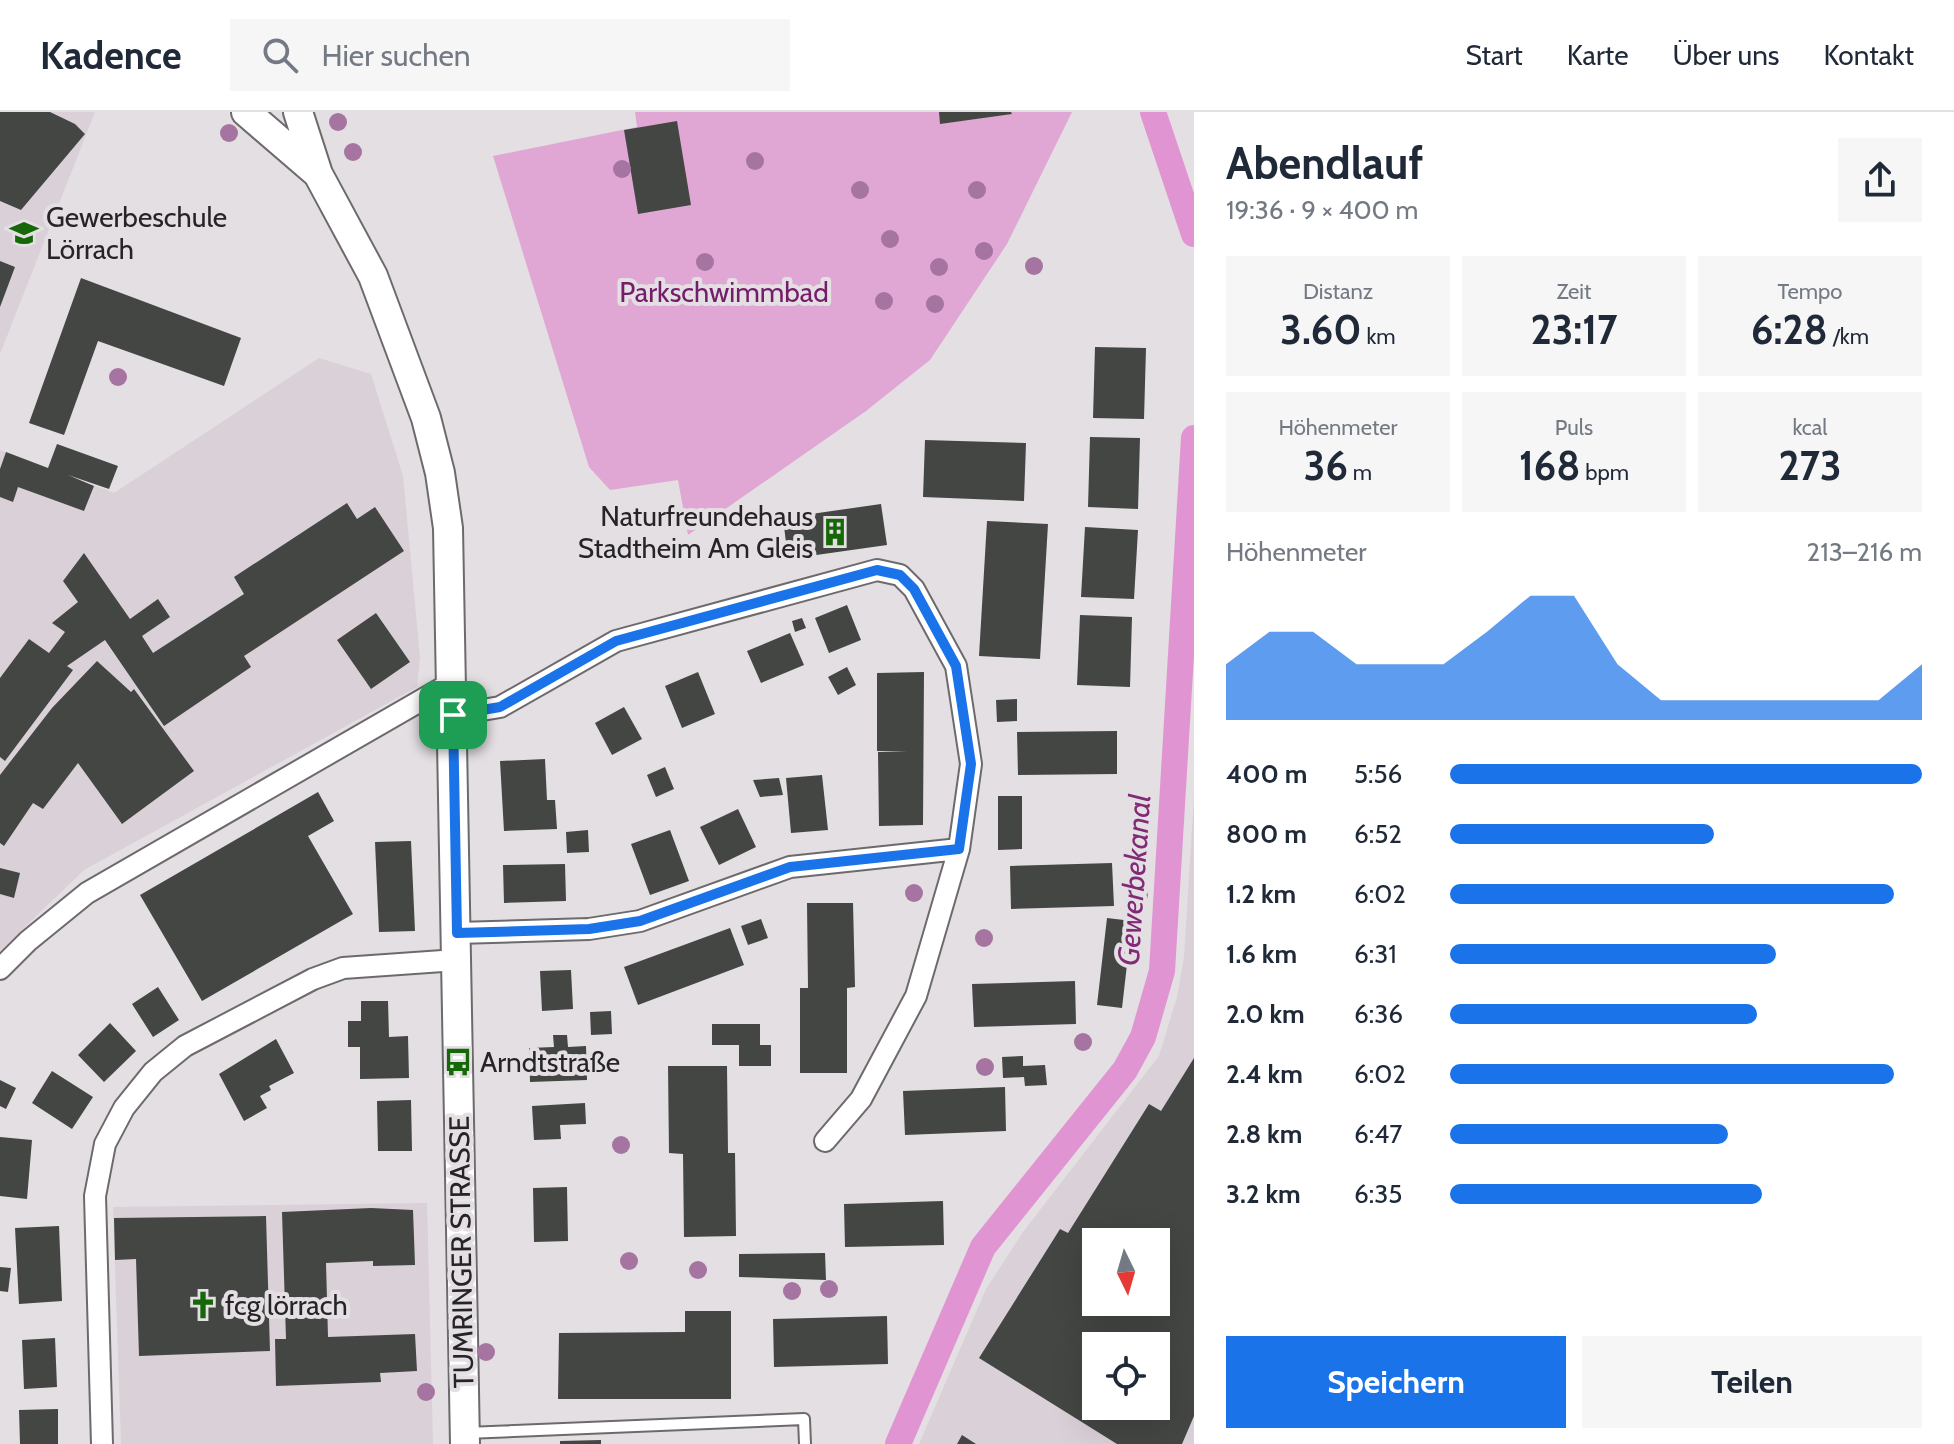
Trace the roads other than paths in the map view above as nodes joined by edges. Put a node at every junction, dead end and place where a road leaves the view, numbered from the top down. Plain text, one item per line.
1 (246, 112) edge
2 (298, 112) edge
3 (318, 174) junction
4 (453, 682) junction
5 (453, 715) junction
6 (959, 849) junction
7 (457, 946) junction
8 (0, 969) edge
9 (825, 1141) dead end
10 (536, 1430) junction
11 (465, 1439) edge
12 (537, 1442) edge
13 (102, 1444) edge
14 (805, 1444) edge

1 - 3 main road, TUMRINGER STRASSE
2 - 3 main road, TUMRINGER STRASSE
3 - 4 main road, TUMRINGER STRASSE
4 - 5 main road, TUMRINGER STRASSE
4 - 8 street
5 - 6 street
5 - 7 main road, TUMRINGER STRASSE
6 - 7 street
6 - 9 street
7 - 11 main road, TUMRINGER STRASSE
7 - 13 street
10 - 11 lane
10 - 12 lane
10 - 14 lane

